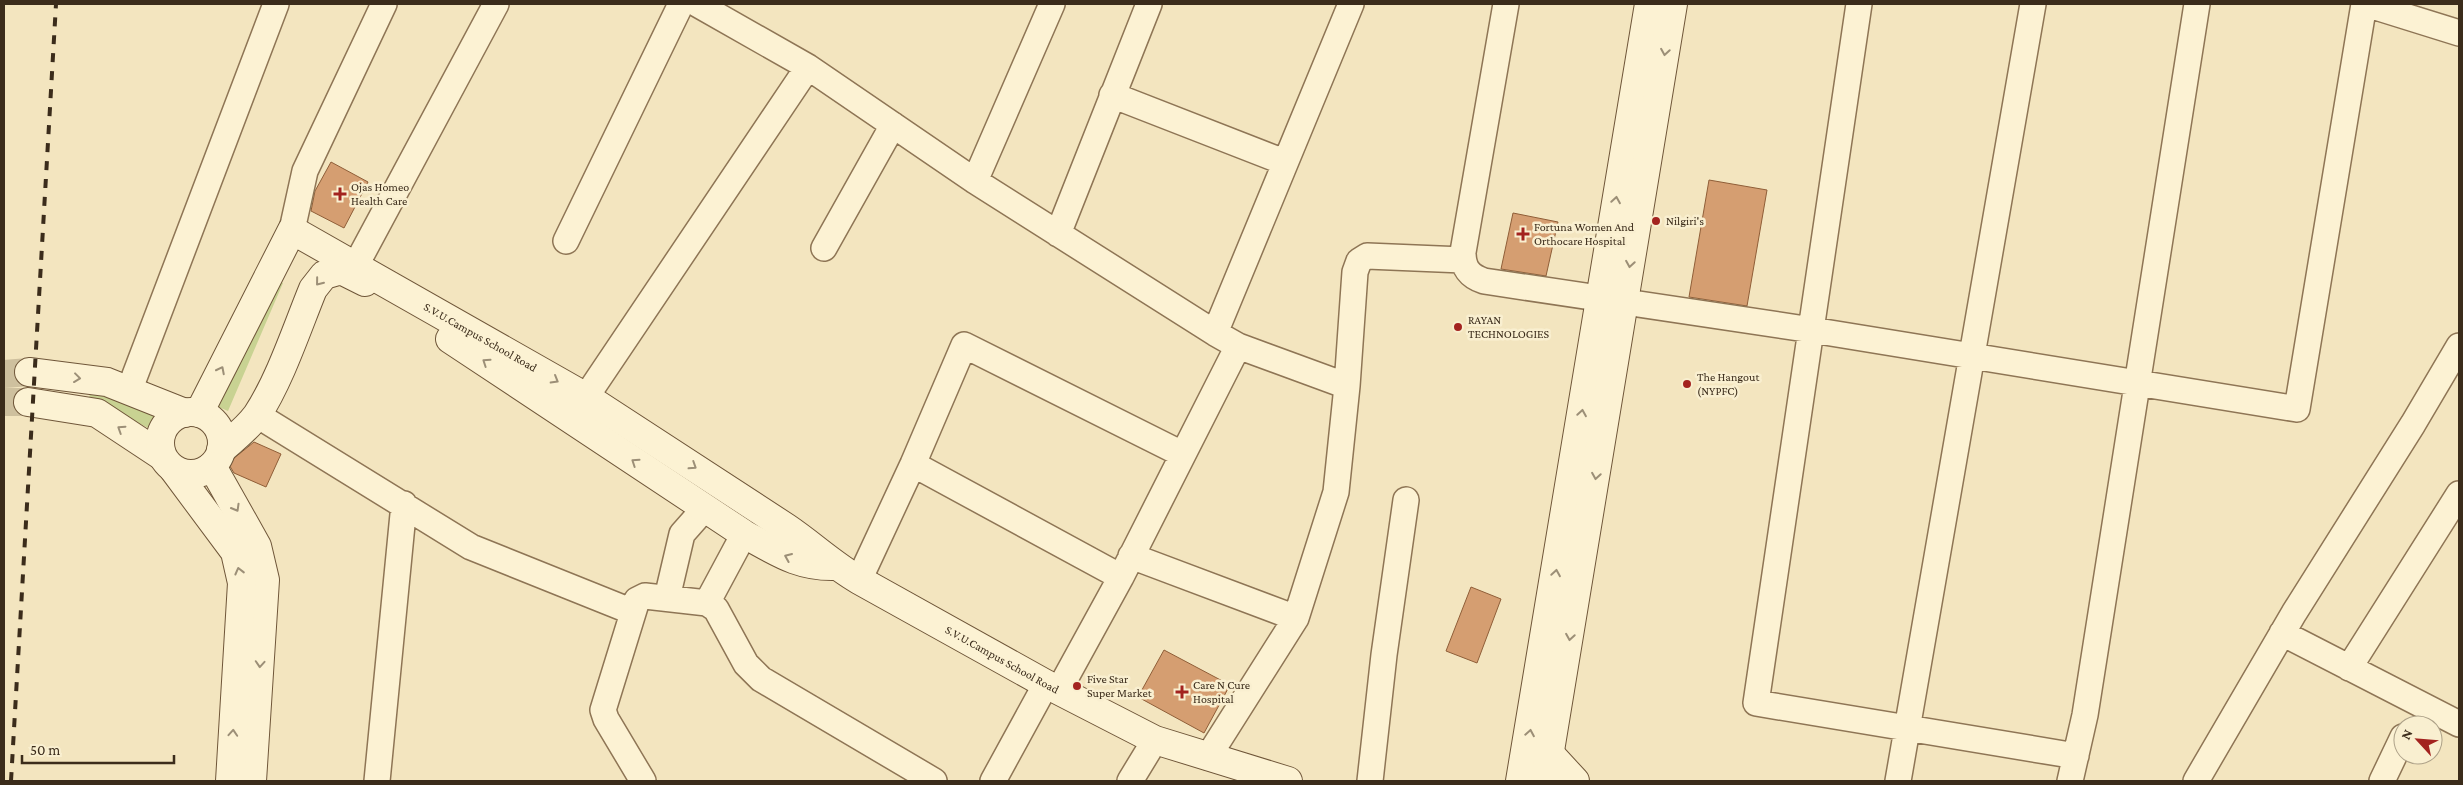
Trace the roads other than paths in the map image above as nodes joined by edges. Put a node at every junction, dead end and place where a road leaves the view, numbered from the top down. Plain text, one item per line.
1 (276, 4) edge
2 (384, 4) edge
3 (496, 4) edge
4 (681, 4) edge
5 (696, 4) edge
6 (1052, 4) edge
7 (1149, 4) edge
8 (1351, 4) edge
9 (1506, 4) edge
10 (1649, 4) edge
11 (1674, 4) edge
12 (1859, 4) edge
13 (2033, 4) edge
14 (2197, 4) edge
15 (2365, 4) edge
16 (2459, 33) edge
17 (808, 67) junction
18 (1112, 95) junction
19 (893, 125) junction
20 (1284, 162) junction
21 (975, 180) junction
22 (292, 230) junction
23 (1058, 234) junction
24 (566, 241) dead end
25 (824, 248) dead end
26 (1463, 260) junction
27 (356, 265) junction
28 (1612, 301) junction
29 (1812, 330) junction
30 (1215, 333) junction
31 (1238, 346) junction
32 (2459, 346) edge
33 (1972, 355) junction
34 (29, 372) tunnel mouth
35 (2137, 383) junction
36 (1347, 386) junction
37 (129, 391) junction
38 (586, 397) junction
39 (28, 402) tunnel mouth
40 (192, 413) junction
41 (257, 415) junction
42 (1182, 454) junction
43 (216, 458) junction
44 (168, 463) junction
45 (913, 464) junction
46 (2459, 494) edge
47 (1406, 500) dead end
48 (404, 504) junction
49 (705, 508) junction
50 (744, 534) junction
51 (835, 566) junction
52 (1126, 567) junction
53 (859, 580) junction
54 (667, 598) junction
55 (707, 602) junction
56 (633, 612) junction
57 (1296, 618) junction
58 (2282, 634) junction
59 (2349, 668) junction
60 (1053, 687) junction
61 (2414, 715) edge
62 (2443, 721) edge
63 (2459, 724) edge
64 (1906, 728) junction
65 (1155, 740) junction
66 (1551, 755) junction
67 (2076, 756) junction
68 (1208, 757) junction
69 (2393, 758) edge
70 (1246, 775) edge
71 (230, 781) edge
72 (252, 781) edge
73 (377, 781) edge
74 (643, 781) edge
75 (934, 781) edge
76 (993, 781) edge
77 (1130, 781) edge
78 (1288, 781) edge
79 (1370, 781) edge
80 (1520, 781) edge
81 (1545, 781) edge
82 (1574, 781) edge
83 (1898, 781) edge
84 (2070, 781) edge
85 (2196, 781) edge
86 (2382, 781) edge

1 - 37 street
2 - 22 street
3 - 27 street
4 - 24 street
5 - 17 street
6 - 21 street
7 - 18 street
8 - 20 street
9 - 26 street
28 -> 10 street
11 -> 28 street
12 - 29 street
13 - 33 street
14 - 35 street
15 - 16 street
15 - 35 street
17 - 19 street
17 - 38 street
18 - 20 street
18 - 23 street
19 - 21 street
19 - 25 street
20 - 30 street
21 - 23 street
22 - 27 street, S.V.U.Campus School Road
40 -> 22 street
23 - 30 street
26 - 28 street
26 - 36 street
27 -> 38 street, S.V.U.Campus School Road
28 - 29 street
28 -> 66 street
80 -> 28 street
29 - 33 street
29 - 64 street
30 - 31 street
31 - 36 street
31 - 42 street
32 - 58 street
33 - 35 street
33 - 64 street
34 -> 37 street
35 - 67 street
36 - 57 street
37 - 40 street
38 -> 51 street, S.V.U.Campus School Road
44 -> 39 street
40 - 43 street
40 - 44 street
41 - 43 street, S.V.U.Campus School Road
41 - 48 street
49 -> 41 street, S.V.U.Campus School Road
42 - 45 street
42 - 52 street
43 - 44 street
43 -> 72 street
71 -> 44 street
45 - 52 street
45 - 53 street
46 - 59 street
47 - 79 street
48 - 56 street
48 - 73 street
49 - 50 street, S.V.U.Campus School Road
49 - 54 street
51 -> 50 street, S.V.U.Campus School Road
50 - 55 street
51 - 53 street, S.V.U.Campus School Road
52 - 57 street
52 - 60 street
53 - 60 street, S.V.U.Campus School Road
54 - 55 street
54 - 56 street
55 - 75 street
56 - 74 street
57 - 68 street
58 - 59 street
58 - 85 street
59 - 61 street
60 - 65 street, S.V.U.Campus School Road
60 - 76 street
62 - 63 street
64 - 67 street
64 - 83 street
65 - 68 street, S.V.U.Campus School Road
65 - 77 street
66 - 81 street
66 - 82 street
67 - 84 street
68 - 70 street, S.V.U.Campus School Road
69 - 86 street
70 - 78 street, S.V.U.Campus School Road

